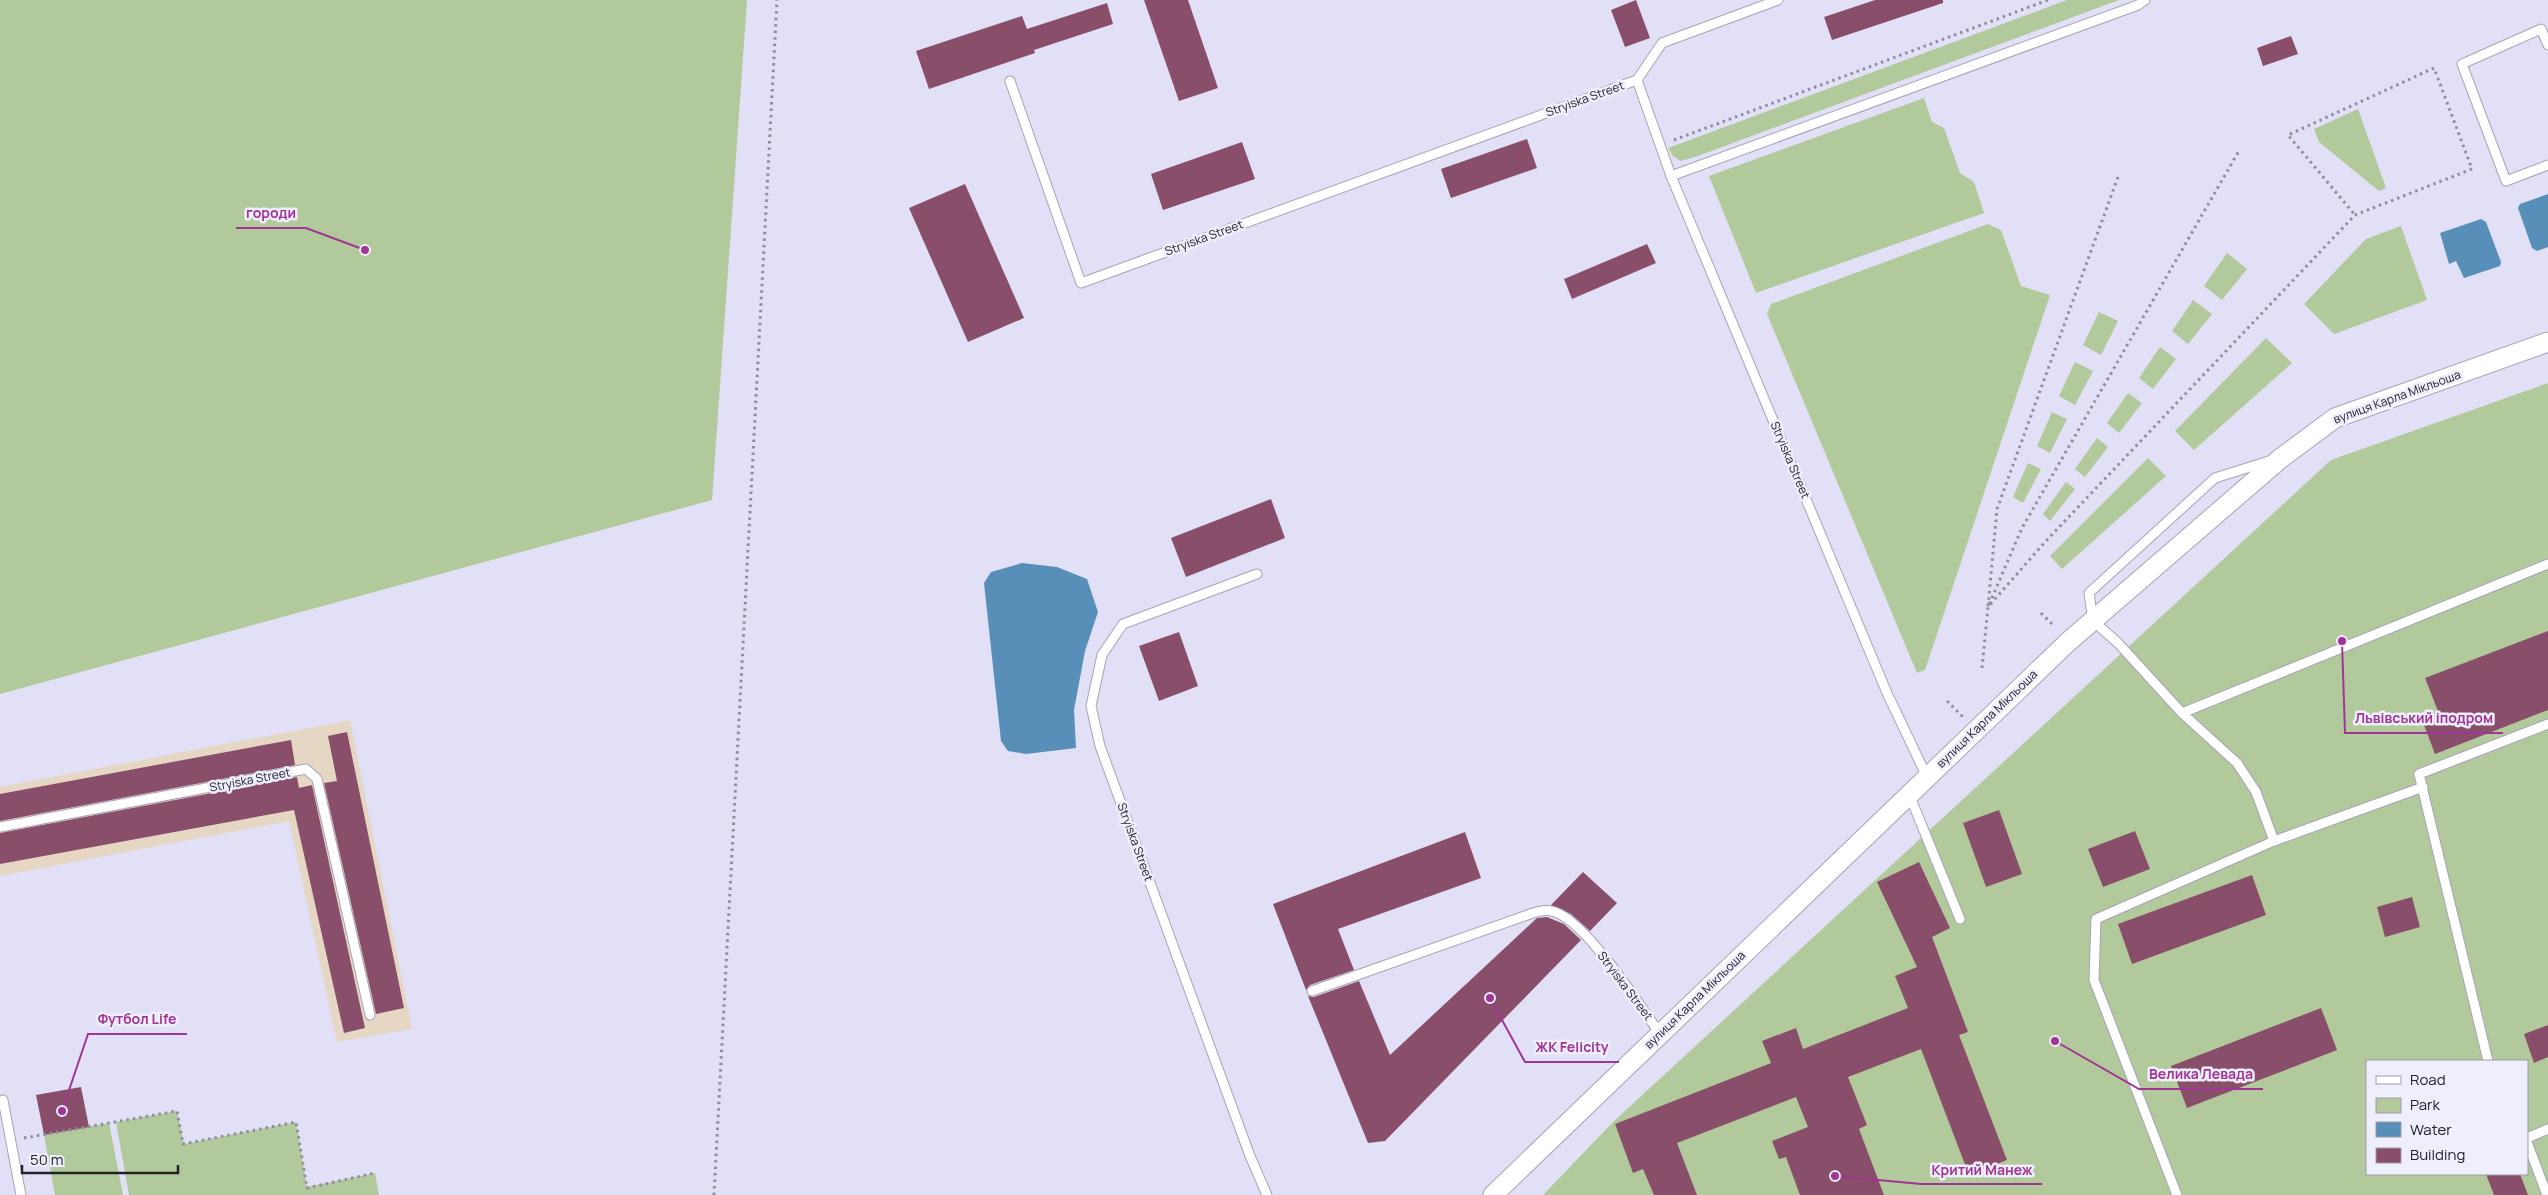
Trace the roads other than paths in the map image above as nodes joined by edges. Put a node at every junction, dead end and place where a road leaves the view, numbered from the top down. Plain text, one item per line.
1 (1778, 0) edge
2 (2145, 0) edge
3 (2548, 44) edge
4 (1637, 80) junction
5 (1010, 81) dead end
6 (2548, 166) edge
7 (1672, 176) junction
8 (2548, 342) edge
9 (2281, 458) junction
10 (2548, 564) edge
11 (1257, 574) dead end
12 (2094, 621) junction
13 (2182, 713) junction
14 (2548, 724) edge
15 (1927, 777) junction
16 (2422, 787) junction
17 (1909, 794) junction
18 (0, 826) edge
19 (2274, 841) junction
20 (1960, 919) dead end
21 (1312, 991) dead end
22 (370, 1015) dead end
23 (1660, 1034) junction
24 (2488, 1060) edge
25 (3, 1100) dead end
26 (2548, 1129) edge
27 (2528, 1138) edge
28 (2528, 1145) edge
29 (21, 1195) edge
30 (1267, 1195) edge
31 (1493, 1195) edge
32 (2177, 1195) edge
33 (2547, 1195) edge

1 - 4 lane
2 - 7 lane
3 - 6 lane
4 - 5 lane, Stryiska Street
4 - 7 lane, Stryiska Street
7 - 15 lane, Stryiska Street
8 - 9 street, вулиця Карла Мікльоша
9 - 12 street, вулиця Карла Мікльоша
9 - 12 lane
10 - 13 lane
11 - 30 lane, Stryiska Street
12 - 13 lane
12 - 15 street, вулиця Карла Мікльоша
13 - 19 lane
14 - 16 lane
15 - 17 street, вулиця Карла Мікльоша
16 - 19 lane
16 - 24 lane
17 - 20 lane
17 - 23 street, вулиця Карла Мікльоша
18 - 22 lane, Stryiska Street
19 - 32 lane
21 - 23 lane, Stryiska Street
23 - 31 street, вулиця Карла Мікльоша
25 - 29 lane
26 - 27 lane
28 - 33 lane

